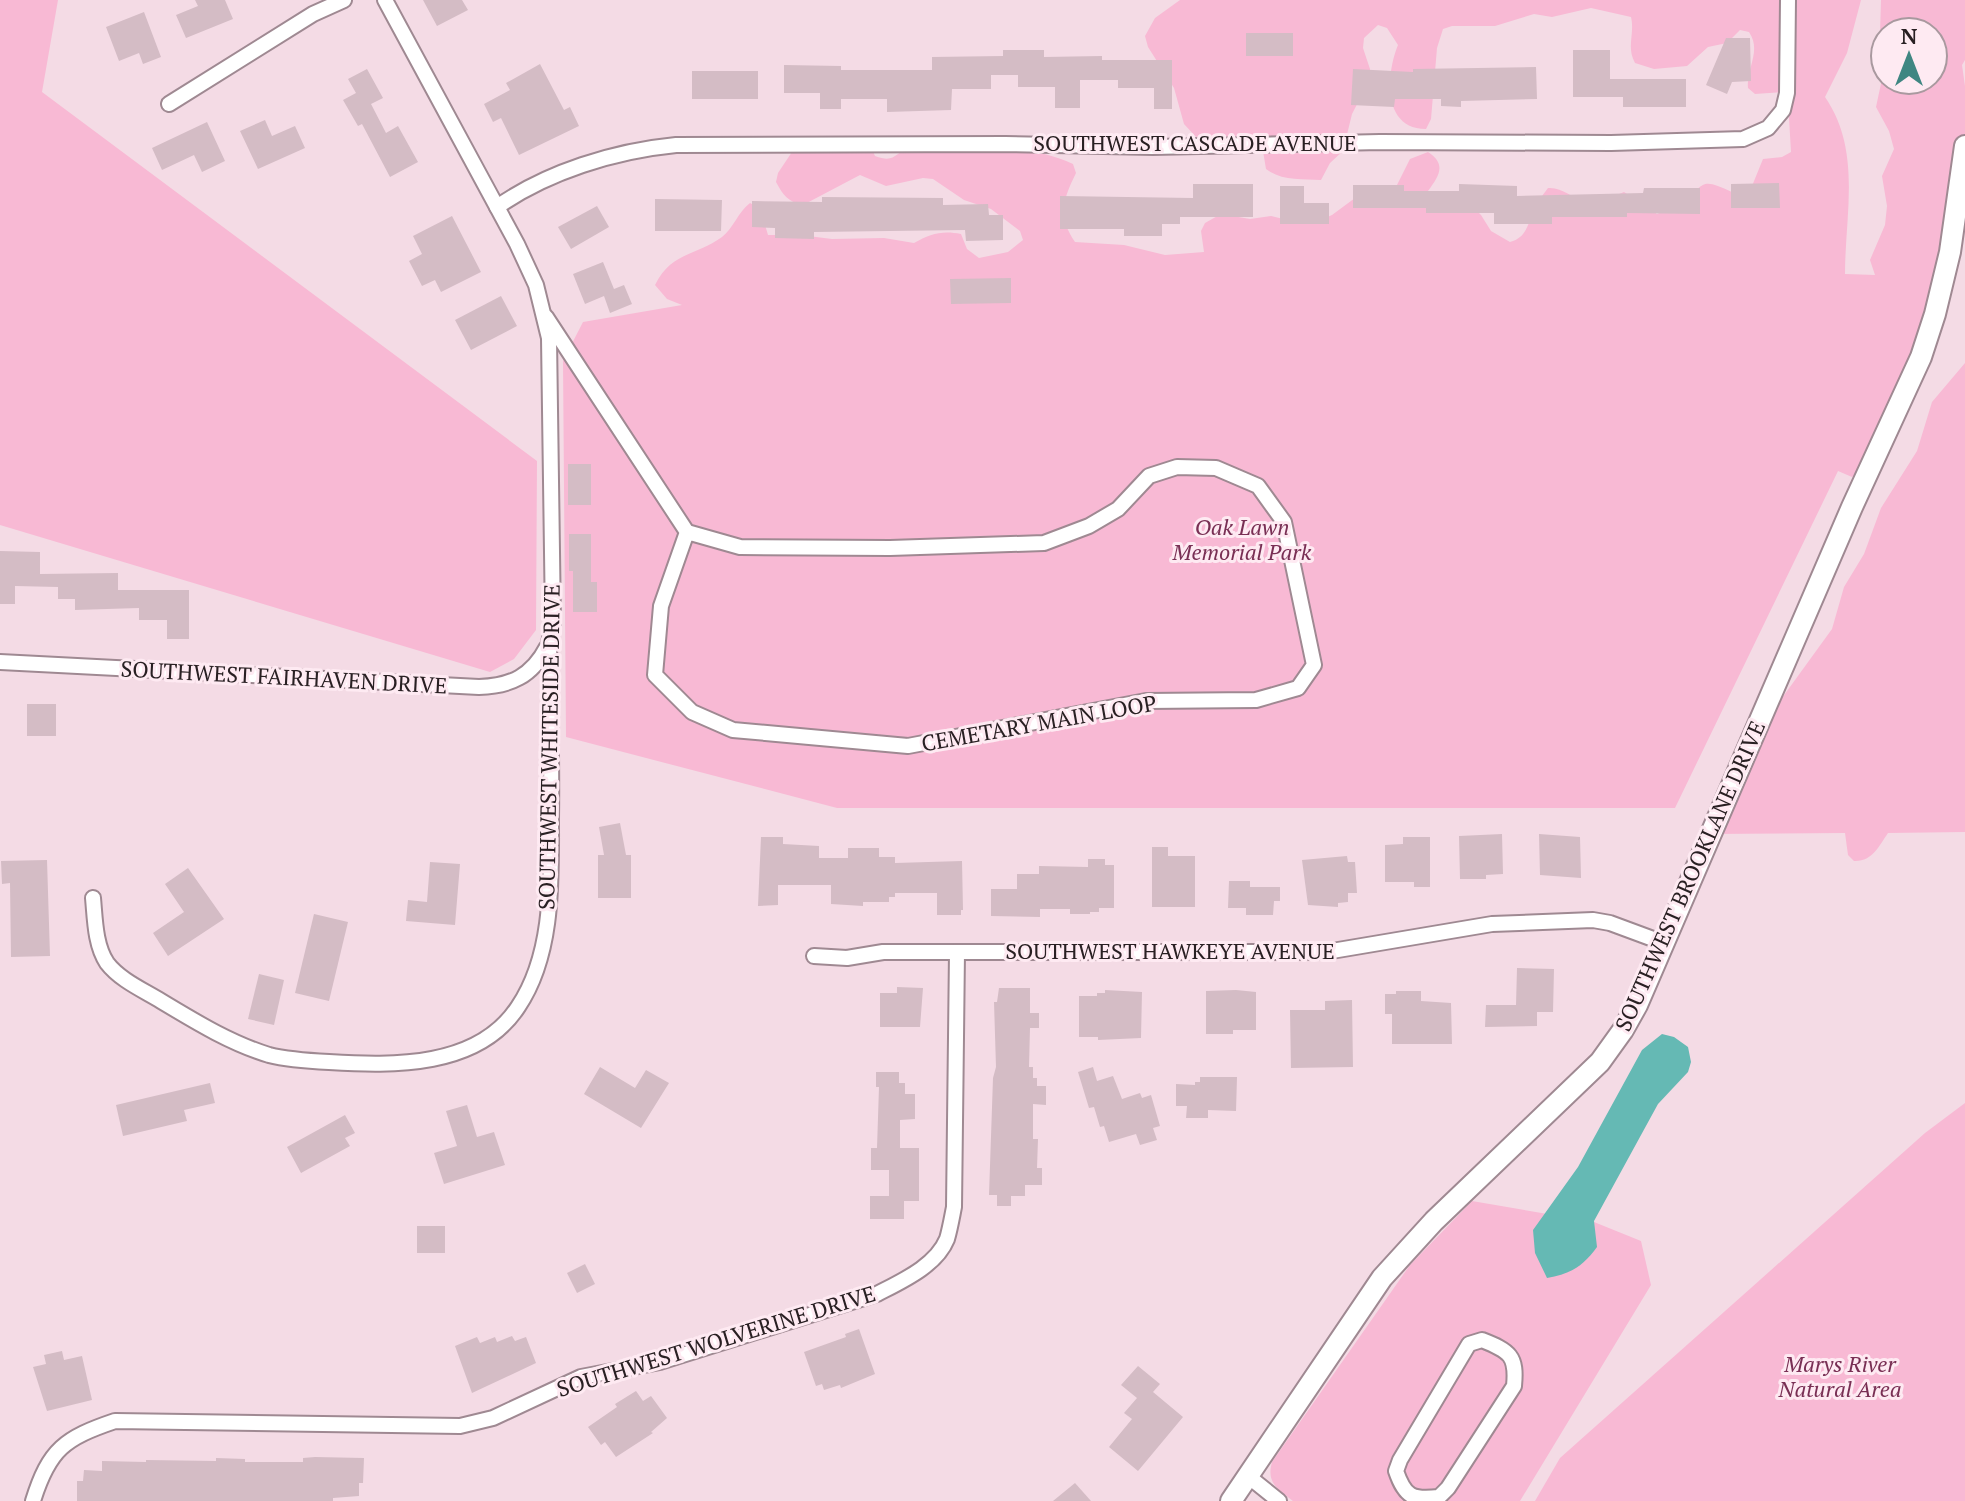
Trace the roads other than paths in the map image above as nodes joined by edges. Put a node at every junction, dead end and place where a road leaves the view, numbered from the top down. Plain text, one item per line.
1 (344, 0) edge
2 (385, 0) edge
3 (1788, 0) edge
4 (169, 104) dead end
5 (1965, 146) edge
6 (497, 207) junction
7 (546, 317) junction
8 (687, 532) junction
9 (549, 643) junction
10 (0, 662) edge
11 (93, 898) dead end
12 (1664, 943) junction
13 (957, 952) junction
14 (814, 956) dead end
15 (1248, 1476) junction
16 (1398, 1495) edge
17 (33, 1501) edge
18 (1231, 1501) edge
19 (1279, 1501) edge

1 - 4 street
2 - 6 street, SOUTHWEST WHITESIDE DRIVE
3 - 6 street, SOUTHWEST CASCADE AVENUE
5 - 12 street, SOUTHWEST BROOKLANE DRIVE
6 - 7 street, SOUTHWEST WHITESIDE DRIVE
7 - 8 street
7 - 9 street, SOUTHWEST WHITESIDE DRIVE
8 - 8 street, CEMETARY MAIN LOOP
9 - 10 street, SOUTHWEST FAIRHAVEN DRIVE
9 - 11 street, SOUTHWEST WHITESIDE DRIVE
12 - 13 street, SOUTHWEST HAWKEYE AVENUE
12 - 15 street, SOUTHWEST BROOKLANE DRIVE
13 - 14 street, SOUTHWEST HAWKEYE AVENUE
13 - 17 street, SOUTHWEST WOLVERINE DRIVE
15 - 18 street, SOUTHWEST BROOKLANE DRIVE
15 - 19 street
16 - 16 street

